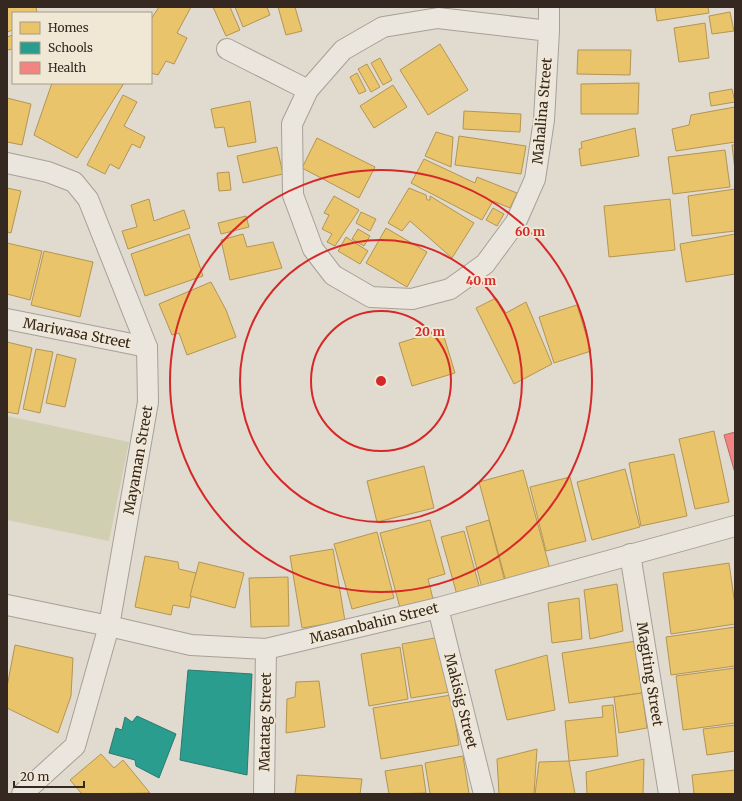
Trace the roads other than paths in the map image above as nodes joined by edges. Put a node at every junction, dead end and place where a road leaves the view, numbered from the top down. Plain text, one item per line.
1 (549, 7) edge
2 (549, 31) junction
3 (227, 49) dead end
4 (308, 90) junction
5 (7, 163) edge
6 (7, 319) edge
7 (148, 347) junction
8 (735, 526) edge
9 (630, 554) junction
10 (7, 605) edge
11 (438, 608) junction
12 (109, 626) junction
13 (266, 650) junction
14 (22, 794) edge
15 (264, 794) edge
16 (484, 794) edge
17 (669, 794) edge

1 - 2 street, Mahalina Street
2 - 4 street, Mahalina Street
2 - 4 street, Mahalina Street
3 - 4 street
5 - 7 street, Mayaman Street
6 - 7 street, Mariwasa Street
7 - 12 street, Mayaman Street
8 - 9 street, Masambahin Street
9 - 11 street, Masambahin Street
9 - 17 street, Magiting Street
10 - 12 street, Masambahin Street
11 - 13 street, Masambahin Street
11 - 16 street, Makisig Street
12 - 13 street, Masambahin Street
12 - 14 street, Mayaman Street
13 - 15 street, Matatag Street

